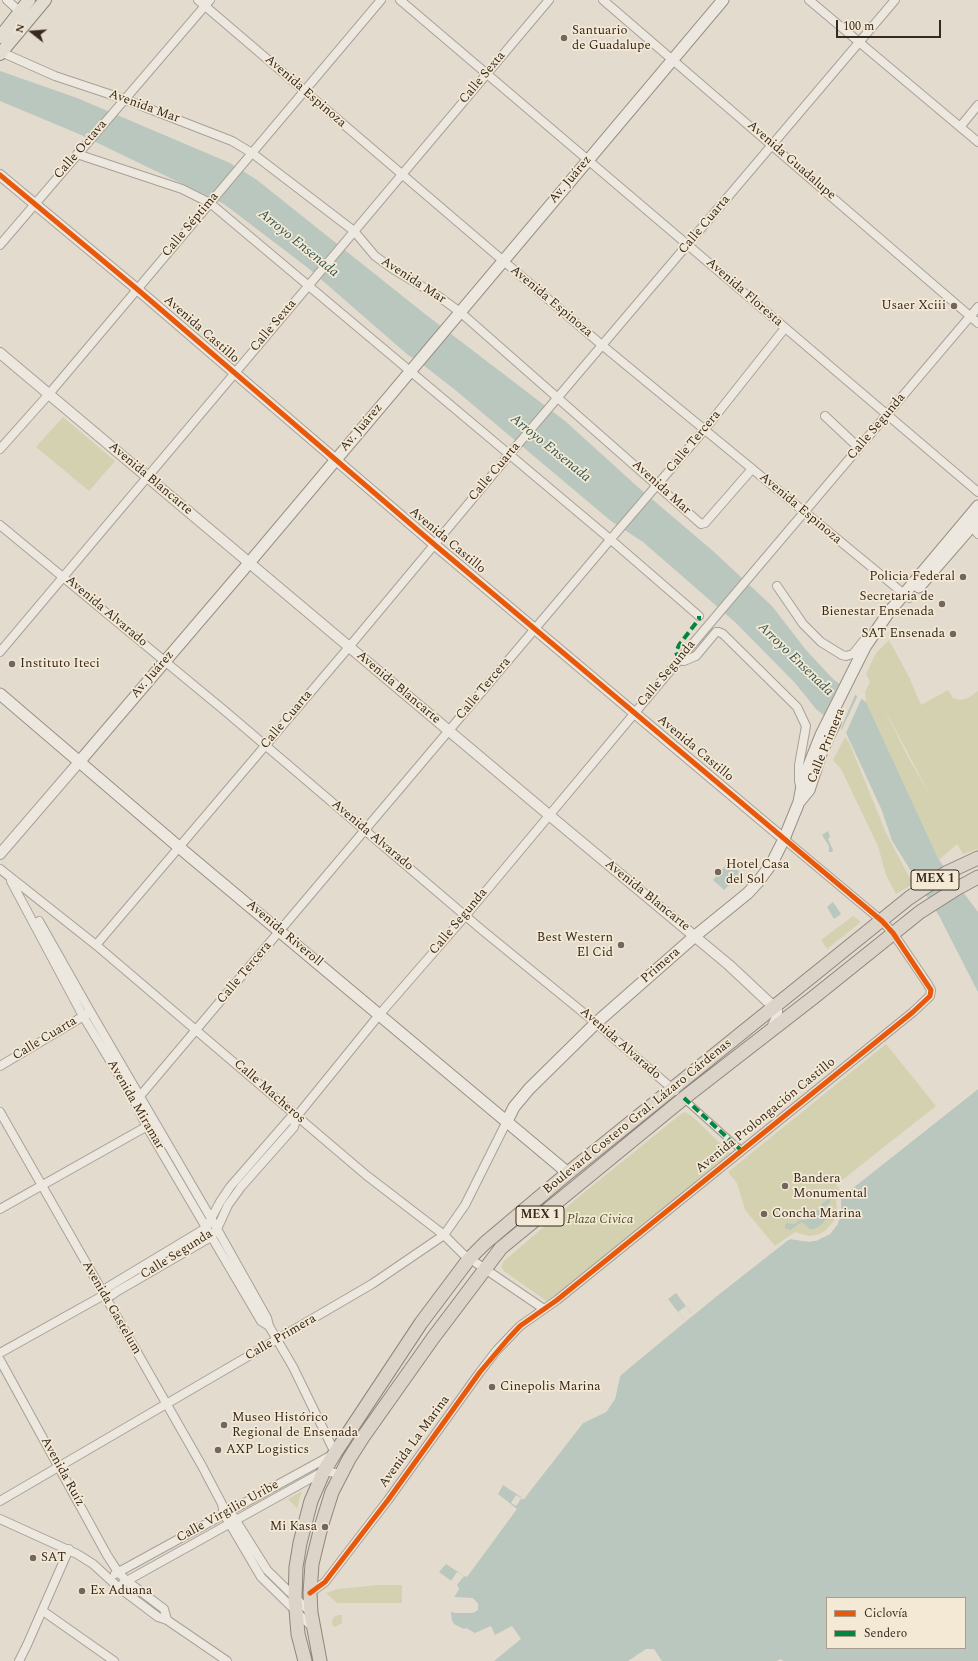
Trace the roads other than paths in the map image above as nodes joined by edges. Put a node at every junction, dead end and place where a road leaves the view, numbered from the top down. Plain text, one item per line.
1 (7, 0) edge
2 (28, 0) edge
3 (45, 0) edge
4 (198, 0) edge
5 (381, 0) edge
6 (400, 0) edge
7 (549, 0) edge
8 (603, 0) edge
9 (723, 0) edge
10 (809, 0) edge
11 (895, 0) edge
12 (207, 3) edge
13 (19, 10) junction
14 (0, 37) edge
15 (859, 42) junction
16 (1, 53) edge
17 (673, 60) junction
18 (487, 74) junction
19 (304, 91) junction
20 (124, 99) junction
21 (978, 105) edge
22 (960, 126) junction
23 (978, 142) edge
24 (772, 146) junction
25 (252, 153) junction
26 (77, 154) junction
27 (588, 160) junction
28 (402, 174) junction
29 (0, 175) edge
30 (36, 203) junction
31 (210, 203) junction
32 (352, 234) junction
33 (0, 245) edge
34 (688, 245) junction
35 (503, 261) junction
36 (309, 284) junction
37 (137, 289) junction
38 (978, 307) edge
39 (460, 312) junction
40 (970, 316) junction
41 (978, 323) edge
42 (785, 328) junction
43 (603, 346) junction
44 (0, 352) edge
45 (410, 372) junction
46 (235, 373) junction
47 (49, 394) junction
48 (556, 402) junction
49 (887, 415) junction
50 (825, 416) dead end
51 (705, 429) junction
52 (859, 448) junction
53 (0, 449) edge
54 (512, 452) junction
55 (335, 460) junction
56 (752, 469) junction
57 (148, 477) junction
58 (656, 486) junction
59 (978, 492) edge
60 (978, 506) edge
61 (804, 513) junction
62 (0, 525) edge
63 (976, 526) edge
64 (612, 536) junction
65 (435, 545) junction
66 (250, 563) junction
67 (64, 576) junction
68 (777, 586) dead end
69 (906, 596) junction
70 (699, 616) dead end
71 (535, 629) junction
72 (879, 632) junction
73 (349, 648) junction
74 (0, 652) edge
75 (681, 657) junction
76 (165, 662) junction
77 (0, 694) edge
78 (634, 713) junction
79 (448, 731) junction
80 (265, 746) junction
81 (80, 761) junction
82 (806, 789) junction
83 (799, 802) joint
84 (549, 816) junction
85 (365, 830) junction
86 (784, 839) junction
87 (180, 848) junction
88 (0, 854) edge
89 (978, 858) edge
90 (0, 869) edge
91 (10, 878) junction
92 (975, 879) edge
93 (51, 910) junction
94 (466, 915) junction
95 (882, 921) junction
96 (36, 923) junction
97 (280, 931) junction
98 (893, 934) junction
99 (695, 936) junction
100 (96, 945) junction
101 (774, 1006) junction
102 (86, 1014) junction
103 (379, 1015) junction
104 (596, 1023) junction
105 (196, 1030) junction
106 (770, 1031) junction
107 (0, 1066) edge
108 (672, 1089) junction
109 (684, 1098) junction
110 (137, 1100) junction
111 (0, 1112) edge
112 (294, 1120) junction
113 (507, 1121) junction
114 (155, 1122) junction
115 (147, 1127) junction
116 (742, 1150) junction
117 (568, 1173) junction
118 (43, 1186) junction
119 (0, 1209) edge
120 (212, 1220) junction
121 (206, 1228) junction
122 (217, 1229) junction
123 (211, 1236) junction
124 (444, 1236) junction
125 (469, 1259) junction
126 (484, 1269) junction
127 (104, 1295) junction
128 (544, 1309) junction
129 (269, 1326) junction
130 (277, 1340) junction
131 (0, 1353) edge
132 (0, 1360) edge
133 (167, 1404) junction
134 (335, 1453) junction
135 (348, 1459) junction
136 (59, 1466) junction
137 (324, 1471) junction
138 (341, 1474) junction
139 (0, 1501) edge
140 (227, 1513) junction
141 (0, 1519) edge
142 (232, 1521) junction
143 (69, 1549) junction
144 (267, 1570) junction
145 (118, 1572) junction
146 (261, 1577) junction
147 (109, 1578) junction
148 (127, 1581) junction
149 (117, 1586) junction
150 (310, 1594) junction
151 (295, 1604) junction
152 (43, 1611) junction
153 (311, 1613) junction
154 (167, 1620) junction
155 (314, 1628) junction
156 (19, 1661) edge
157 (114, 1661) edge
158 (227, 1661) edge
159 (305, 1661) edge
160 (320, 1661) edge

1 - 13 street
2 - 13 main road
3 - 16 main road
4 - 12 street, Avenida Espinoza
5 - 19 street, Calle Séptima
6 - 18 street, Avenida Floresta
7 - 18 street, Calle Sexta
8 - 17 street, Avenida Guadalupe
9 - 17 main road, Av. Juárez
10 - 15 street
11 - 15 street, Calle Cuarta
12 - 19 street, Avenida Espinoza
12 - 20 street, Calle Octava
13 - 14 main road
15 - 22 street
15 - 24 street, Calle Cuarta
16 - 20 street, Avenida Mar
17 - 24 street, Avenida Guadalupe
17 - 27 main road, Av. Juárez
18 - 27 street, Avenida Floresta
18 - 28 street, Calle Sexta
19 - 25 street, Calle Séptima
19 - 28 street, Avenida Espinoza
20 - 25 street, Avenida Mar
20 - 26 street, Calle Octava
21 - 22 street
22 - 23 street
24 - 34 street, Calle Cuarta
24 - 40 street, Avenida Guadalupe
25 - 31 street, Calle Séptima
25 - 32 street, Avenida Mar
26 - 30 street, Calle Octava
26 - 31 street
27 - 34 street, Avenida Floresta
27 - 35 main road, Av. Juárez
28 - 32 street, Calle Sexta
28 - 35 street, Avenida Espinoza
29 - 30 street, Avenida Castillo
30 - 33 street, Calle Octava
30 - 37 street, Avenida Castillo
31 - 36 street
31 - 37 street, Calle Séptima
32 - 36 street, Calle Sexta
32 - 39 street, Avenida Mar
34 - 42 street, Avenida Floresta
34 - 43 street, Calle Cuarta
35 - 39 main road, Av. Juárez
35 - 43 street, Avenida Espinoza
36 - 45 street
36 - 46 street, Calle Sexta
37 - 46 street, Avenida Castillo
37 - 47 street, Calle Séptima
38 - 40 street, Calle Segunda
39 - 45 main road, Av. Juárez
39 - 48 street, Avenida Mar
40 - 41 street, Avenida Guadalupe
40 - 49 street, Calle Segunda
42 - 49 street, Avenida Floresta
42 - 51 street, Calle Tercera
43 - 48 street, Calle Cuarta
43 - 51 street, Avenida Espinoza
44 - 47 street, Avenida Blancarte
45 - 54 street
45 - 55 main road, Av. Juárez
46 - 55 street, Avenida Castillo
46 - 57 street, Calle Sexta
47 - 53 street, Calle Séptima
47 - 57 street, Avenida Blancarte
48 - 54 street, Calle Cuarta
48 - 58 street, Avenida Mar
49 - 52 street, Calle Segunda
49 - 59 street, Avenida Floresta
50 - 52 street
51 - 56 street, Avenida Espinoza
51 - 58 street, Calle Tercera
52 - 61 street, Calle Segunda
54 - 64 street
54 - 65 street, Calle Cuarta
55 - 65 street, Avenida Castillo
55 - 66 main road, Av. Juárez
56 - 58 street, Avenida Mar
56 - 61 street, Avenida Espinoza
57 - 66 street, Avenida Blancarte
57 - 67 street, Calle Sexta
58 - 64 street, Calle Tercera
60 - 69 main road
61 - 69 street, Avenida Espinoza
61 - 75 street, Calle Segunda
62 - 67 street, Avenida Alvarado
63 - 69 main road
64 - 70 street
64 - 71 street, Calle Tercera
65 - 71 street, Avenida Castillo
65 - 73 street, Calle Cuarta
66 - 73 street, Avenida Blancarte
66 - 76 main road, Av. Juárez
67 - 74 street, Calle Sexta
67 - 76 street, Avenida Alvarado
68 - 72 street
69 - 72 main road, Calle Primera
71 - 78 street, Avenida Castillo
71 - 79 street, Calle Tercera
72 - 82 main road, Calle Primera
73 - 79 street, Avenida Blancarte
73 - 80 street, Calle Cuarta
75 - 78 street, Calle Segunda
75 - 82 street
76 - 80 street, Avenida Alvarado
76 - 81 main road, Av. Juárez
77 - 81 main road, Avenida Riveroll
78 - 84 street, Calle Segunda
78 - 86 street, Avenida Castillo
79 - 84 street, Avenida Blancarte
79 - 85 street, Calle Tercera
80 - 85 street, Avenida Alvarado
80 - 87 street, Calle Cuarta
81 - 87 main road, Avenida Riveroll
81 - 88 street, Av. Juárez
82 - 83 main road, Calle Primera
83 - 86 main road, Primera
84 - 94 street, Calle Segunda
84 - 99 street, Avenida Blancarte
85 - 94 street, Avenida Alvarado
85 - 97 street, Calle Tercera
86 - 95 street, Avenida Castillo
86 - 99 main road, Primera
87 - 97 main road, Avenida Riveroll
87 - 100 street, Calle Cuarta
89 - 95 highway, Boulevard Costero Gral. Lázaro Cárdenas / MEX 1
90 - 91 street, Calle Macheros
91 - 93 street, Calle Macheros
91 - 96 street, Avenida Miramar
92 - 98 highway, Boulevard Costero Gral. Lázaro Cárdenas / MEX 1
93 - 96 street
93 - 100 street, Calle Macheros
94 - 103 street, Calle Segunda
94 - 104 street, Avenida Alvarado
95 - 98 street, Avenida Prolongación Castillo
95 - 101 highway, Boulevard Costero Gral. Lázaro Cárdenas / MEX 1
96 - 102 street, Avenida Miramar
97 - 103 main road, Avenida Riveroll
97 - 105 street, Calle Tercera
98 - 106 highway, Boulevard Costero Gral. Lázaro Cárdenas / MEX 1
98 - 116 street, Avenida Prolongación Castillo
99 - 101 street, Avenida Blancarte
99 - 104 main road, Primera
100 - 105 street, Calle Macheros
101 - 106 street
101 - 108 highway, Boulevard Costero Gral. Lázaro Cárdenas / MEX 1
102 - 107 street, Calle Cuarta
102 - 110 street, Avenida Miramar
103 - 112 street, Calle Segunda
103 - 113 main road, Avenida Riveroll
104 - 108 street, Avenida Alvarado
104 - 113 main road, Primera
105 - 110 street, Calle Tercera
105 - 112 street, Calle Macheros
106 - 109 highway, Boulevard Costero Gral. Lázaro Cárdenas / MEX 1
108 - 109 street, Avenida Alvarado
108 - 117 highway, Boulevard Costero Gral. Lázaro Cárdenas / MEX 1
109 - 116 street, Avenida Alvarado
109 - 126 highway, Boulevard Costero Gral. Lázaro Cárdenas / MEX 1
110 - 114 street, Avenida Miramar
110 - 115 street, Avenida Miramar
111 - 118 street, Avenida Gastelum
112 - 120 street, Calle Segunda
112 - 122 street, Calle Segunda
112 - 124 street, Calle Macheros
113 - 117 main road, Avenida Riveroll
113 - 124 street, Calle Primera
114 - 115 street
114 - 120 street, Avenida Miramar
115 - 118 street
115 - 121 street, Avenida Miramar
116 - 128 street, Avenida Prolongación Castillo
117 - 125 highway, Boulevard Costero Gral. Lázaro Cárdenas / MEX 1
118 - 119 street
118 - 127 street, Avenida Gastelum
120 - 121 street, Calle Segunda
120 - 122 street, Avenida Miramar
121 - 123 street, Avenida Miramar
121 - 127 street, Calle Segunda
122 - 123 street, Calle Segunda
122 - 129 street, Avenida Miramar
123 - 127 street, Calle Segunda
123 - 129 street, Avenida Miramar
124 - 125 street, Calle Macheros
124 - 130 street, Calle Primera
125 - 126 street, Calle Macheros
125 - 134 highway, Boulevard Costero Gral. Lázaro Cárdenas / MEX 1
126 - 128 street, Calle Macheros
126 - 135 highway, Boulevard Costero Gral. Lázaro Cárdenas / MEX 1
127 - 131 street, Calle Segunda
127 - 133 street, Avenida Gastelum
128 - 150 street, Avenida La Marina
129 - 130 street, Avenida Miramar
130 - 133 street, Calle Primera
130 - 134 street, Avenida Miramar
132 - 136 street, Avenida Ruíz
133 - 136 street, Calle Primera
133 - 140 street, Avenida Gastelum
134 - 135 street
134 - 137 highway, Boulevard Costero Gral. Lázaro Cárdenas / MEX 1
134 - 140 street, Calle Virgilio Uribe
135 - 138 highway, Boulevard Costero Gral. Lázaro Cárdenas / MEX 1
136 - 139 street, Calle Primera
136 - 145 street, Avenida Ruíz
137 - 138 street
137 - 142 street, Calle Virgilio Uribe
137 - 151 highway, Boulevard Costero Gral. Lázaro Cárdenas / MEX 1
138 - 150 highway, Boulevard Costero Gral. Lázaro Cárdenas / MEX 1
140 - 142 street, Avenida Gastelum
140 - 145 street, Calle Virgilio Uribe
141 - 143 street
142 - 144 street
142 - 146 street
142 - 148 street, Calle Virgilio Uribe
143 - 147 street
143 - 152 street
144 - 146 street
144 - 151 street
145 - 147 street, Calle Virgilio Uribe
145 - 148 street, Avenida Ruíz
146 - 151 street
147 - 149 street
148 - 149 street, Calle Virgilio Uribe
148 - 154 street, Avenida Ruíz
149 - 154 street
150 - 153 highway, Boulevard Costero Gral. Lázaro Cárdenas / MEX 1
151 - 153 street
151 - 155 street
151 - 159 highway, MEX 1
152 - 156 street
152 - 157 street
153 - 155 highway, Boulevard Costero Gral. Lázaro Cárdenas / MEX 1
154 - 158 street
155 - 160 highway, MEX 1

